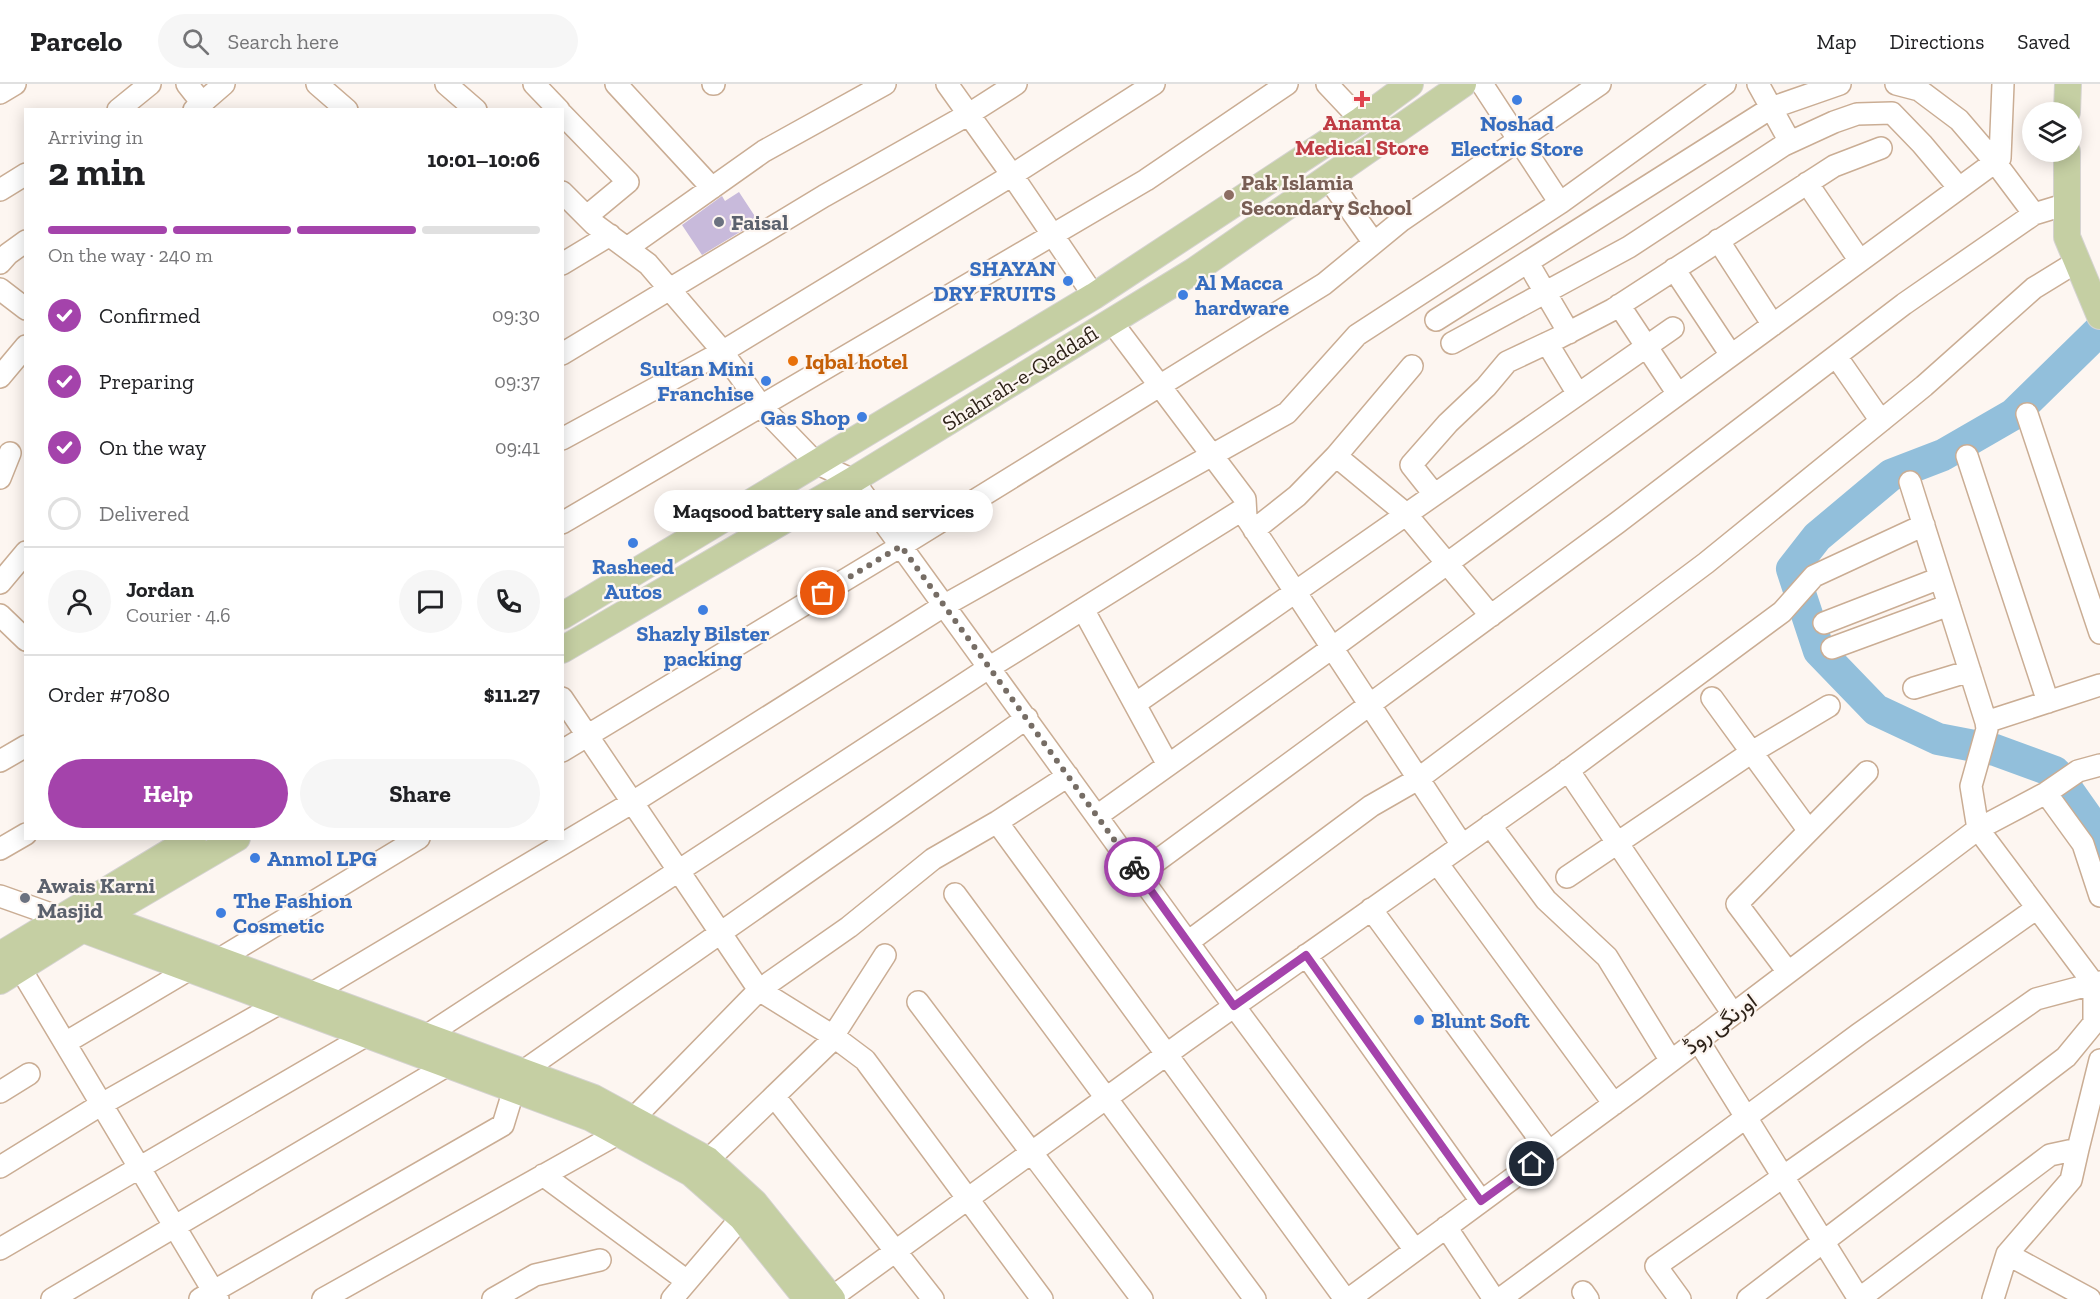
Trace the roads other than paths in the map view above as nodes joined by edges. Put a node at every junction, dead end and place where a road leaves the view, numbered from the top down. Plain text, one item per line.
1 (15, 84) edge
2 (150, 84) edge
3 (187, 84) edge
4 (224, 84) edge
5 (317, 84) edge
6 (446, 84) edge
7 (534, 84) edge
8 (616, 84) edge
9 (885, 84) edge
10 (946, 84) edge
11 (1016, 84) edge
12 (1154, 84) edge
13 (1287, 84) edge
14 (1327, 84) edge
15 (1410, 84) edge
16 (1463, 84) edge
17 (1482, 84) edge
18 (1600, 84) edge
19 (1725, 84) edge
20 (1758, 84) edge
21 (1840, 84) edge
22 (1896, 84) edge
23 (2003, 84) edge
24 (2068, 84) edge
25 (0, 93) edge
26 (2067, 102) edge
27 (198, 106) edge
28 (120, 108) edge
29 (345, 108) edge
30 (474, 108) edge
31 (557, 108) edge
32 (1771, 108) junction
33 (969, 114) junction
34 (564, 116) edge
35 (1361, 120) junction
36 (1519, 140) junction
37 (1790, 142) junction
38 (1881, 148) dead end
39 (1995, 162) junction
40 (2067, 162) edge
41 (24, 175) edge
42 (1012, 175) junction
43 (1328, 178) junction
44 (1807, 183) junction
45 (2, 185) edge
46 (712, 188) junction
47 (1959, 188) junction
48 (564, 194) edge
49 (1560, 203) junction
50 (2067, 204) junction
51 (2034, 214) junction
52 (587, 216) junction
53 (609, 235) junction
54 (1052, 236) junction
55 (1718, 240) junction
56 (24, 242) edge
57 (1374, 243) junction
58 (627, 248) junction
59 (1860, 261) junction
60 (2078, 261) junction
61 (0, 263) edge
62 (564, 263) edge
63 (1528, 263) junction
64 (1674, 269) junction
65 (0, 289) edge
66 (670, 291) junction
67 (1545, 293) junction
68 (1094, 296) junction
69 (1619, 305) junction
70 (24, 307) edge
71 (2098, 310) edge
72 (1436, 320) dead end
73 (1111, 321) junction
74 (1773, 325) junction
75 (1673, 328) dead end
76 (1569, 333) junction
77 (1452, 343) dead end
78 (1547, 343) junction
79 (1647, 346) junction
80 (24, 348) edge
81 (722, 352) junction
82 (564, 353) edge
83 (1731, 355) junction
84 (1836, 356) junction
85 (1412, 366) dead end
86 (0, 377) edge
87 (1159, 386) junction
88 (1578, 394) junction
89 (1678, 394) junction
90 (762, 407) junction
91 (2026, 414) dead end
92 (1881, 421) junction
93 (564, 439) edge
94 (10, 453) dead end
95 (1211, 455) junction
96 (1336, 456) junction
97 (1967, 456) dead end
98 (816, 463) junction
99 (0, 478) edge
100 (853, 480) junction
101 (1910, 482) dead end
102 (1434, 494) junction
103 (1245, 508) junction
104 (1406, 513) junction
105 (564, 522) edge
106 (1924, 525) junction
107 (1254, 530) junction
108 (901, 546) junction
109 (24, 554) edge
110 (1447, 564) junction
111 (1940, 578) junction
112 (0, 582) edge
113 (1294, 591) junction
114 (945, 605) junction
115 (1949, 605) junction
116 (1083, 609) junction
117 (0, 615) edge
118 (564, 615) edge
119 (1491, 616) junction
120 (1824, 623) dead end
121 (2100, 633) edge
122 (24, 638) edge
123 (1332, 648) junction
124 (1833, 648) dead end
125 (564, 649) edge
126 (990, 667) junction
127 (1970, 671) junction
128 (2100, 685) edge
129 (1914, 688) dead end
130 (1713, 698) dead end
131 (564, 701) edge
132 (2048, 702) junction
133 (1134, 704) junction
134 (1370, 705) junction
135 (1829, 706) dead end
136 (1027, 718) junction
137 (1987, 726) junction
138 (588, 736) junction
139 (24, 747) edge
140 (564, 750) edge
141 (1752, 752) junction
142 (0, 761) edge
143 (1168, 765) junction
144 (2100, 765) edge
145 (1568, 770) junction
146 (1867, 772) dead end
147 (1068, 776) junction
148 (1418, 778) junction
149 (2049, 791) junction
150 (633, 802) junction
151 (1097, 816) junction
152 (997, 822) junction
153 (1490, 825) junction
154 (1978, 829) junction
155 (1809, 831) junction
156 (24, 835) edge
157 (190, 840) edge
158 (233, 840) edge
159 (415, 840) edge
160 (1617, 843) junction
161 (1462, 845) junction
162 (0, 849) edge
163 (1437, 863) junction
164 (678, 871) junction
165 (1139, 874) junction
166 (1567, 877) dead end
167 (955, 894) dead end
168 (0, 896) edge
169 (2100, 896) edge
170 (2037, 908) junction
171 (1371, 909) junction
172 (82, 921) junction
173 (720, 933) junction
174 (1188, 942) junction
175 (885, 955) dead end
176 (1306, 955) junction
177 (218, 960) junction
178 (7, 968) edge
179 (190, 969) junction
180 (1788, 972) junction
181 (2097, 983) edge
182 (759, 990) junction
183 (311, 993) junction
184 (918, 1002) dead end
185 (280, 1003) junction
186 (1234, 1006) junction
187 (1733, 1014) junction
188 (2094, 1023) junction
189 (367, 1035) junction
190 (426, 1036) junction
191 (833, 1036) junction
192 (1698, 1040) junction
193 (65, 1043) junction
194 (1167, 1054) junction
195 (2100, 1059) edge
196 (1671, 1061) junction
197 (448, 1065) junction
198 (29, 1074) dead end
199 (518, 1080) junction
200 (0, 1092) edge
201 (774, 1096) junction
202 (1106, 1098) junction
203 (102, 1104) junction
204 (1614, 1104) junction
205 (1746, 1117) junction
206 (626, 1126) junction
207 (2078, 1149) junction
208 (1549, 1152) junction
209 (1031, 1153) junction
210 (708, 1160) junction
211 (0, 1167) edge
212 (139, 1167) junction
213 (543, 1175) junction
214 (1784, 1177) junction
215 (968, 1198) junction
216 (1481, 1201) junction
217 (748, 1210) junction
218 (1446, 1227) junction
219 (175, 1228) junction
220 (1824, 1242) junction
221 (0, 1249) edge
222 (1415, 1250) junction
223 (896, 1251) junction
224 (2007, 1254) junction
225 (600, 1260) dead end
226 (687, 1281) junction
227 (1771, 1292) edge
228 (211, 1296) edge
229 (811, 1297) edge
230 (52, 1299) edge
231 (323, 1299) edge
232 (493, 1299) edge
233 (672, 1299) edge
234 (933, 1299) edge
235 (1042, 1299) edge
236 (1142, 1299) edge
237 (1256, 1299) edge
238 (1347, 1299) edge
239 (1494, 1299) edge
240 (1500, 1299) edge
241 (1680, 1299) edge
242 (1748, 1299) edge
243 (1859, 1299) edge
244 (1993, 1299) edge
245 (2090, 1299) edge

1 - 25 street
2 - 28 street
3 - 27 street
4 - 27 street
5 - 29 street
6 - 30 street
7 - 31 street
8 - 46 street
9 - 46 street
10 - 33 street
11 - 33 street
12 - 42 street
13 - 54 street
14 - 35 street
15 - 35 main road, Shahrah-e-Qaddafi
16 - 43 main road, Shahrah-e-Qaddafi
17 - 36 street
18 - 36 street
19 - 49 street
20 - 32 street
21 - 32 street
22 - 39 street
23 - 39 street
24 - 26 main road
32 - 37 street
32 - 63 street
33 - 42 street
33 - 66 street
34 - 52 street
35 - 68 main road, Shahrah-e-Qaddafi
36 - 49 street
36 - 57 street
37 - 47 street
37 - 67 street
38 - 44 street
39 - 47 street
39 - 51 street
40 - 50 main road
41 - 45 street
42 - 54 street
42 - 81 street
43 - 57 street
43 - 73 main road, Shahrah-e-Qaddafi
44 - 55 street
44 - 59 street
46 - 58 street
47 - 59 street
48 - 52 street
49 - 95 street
50 - 51 street
50 - 60 main road
51 - 84 street
52 - 53 street
53 - 58 street
53 - 62 street
54 - 68 street
54 - 90 street
55 - 64 street
55 - 74 street
56 - 61 street
57 - 87 street
58 - 66 street
59 - 74 street
60 - 71 main road
60 - 92 street
63 - 67 street
63 - 72 street
64 - 69 street
64 - 83 street
65 - 70 street
66 - 81 street
66 - 82 street
67 - 76 street
67 - 77 street
68 - 98 main road, Shahrah-e-Qaddafi
69 - 76 street
69 - 79 street
73 - 87 street
73 - 100 main road, Shahrah-e-Qaddafi
74 - 83 street
75 - 79 street
76 - 78 street
78 - 88 street
78 - 102 street
79 - 88 street
79 - 89 street
80 - 86 street
81 - 90 street
81 - 93 street
83 - 89 street
84 - 92 street
84 - 119 street
85 - 96 street
87 - 95 street
87 - 108 street
88 - 102 street
89 - 110 street
90 - 98 street
90 - 105 street
91 - 121 street
92 - 148 street
94 - 99 street
95 - 103 street
95 - 114 street
96 - 104 street
96 - 107 street
97 - 132 street
98 - 100 street
98 - 118 main road, Shahrah-e-Qaddafi
100 - 108 street
100 - 125 main road, Shahrah-e-Qaddafi
101 - 106 street
102 - 104 street
103 - 107 street
103 - 116 street
104 - 110 street
104 - 113 street
106 - 111 street
106 - 145 street
107 - 113 street
108 - 114 street
108 - 138 street
109 - 112 street
110 - 119 street
110 - 123 street
111 - 115 street
111 - 120 street
113 - 123 street
113 - 133 street
114 - 126 street
114 - 150 street
115 - 124 street
115 - 127 street
116 - 126 street
116 - 133 street
117 - 122 street
119 - 134 street
123 - 134 street
123 - 143 street
126 - 136 street
126 - 164 street
127 - 129 street
127 - 137 street
128 - 132 street
130 - 141 street
131 - 138 street
132 - 137 street
133 - 143 street
134 - 148 street
134 - 165 street
135 - 141 street
136 - 147 street
136 - 173 street
137 - 154 street
138 - 140 street
138 - 150 street
139 - 142 street
141 - 155 street
141 - 160 street
143 - 151 street
144 - 149 street, اورنگی روڈ
145 - 153 street
145 - 160 street
146 - 155 street
147 - 151 street
147 - 152 street
148 - 161 street
148 - 174 street
149 - 154 street, اورنگی روڈ
149 - 169 street
150 - 164 street
150 - 183 street
151 - 165 street
152 - 182 street
152 - 194 street
153 - 161 street
153 - 196 street
154 - 170 street
154 - 180 street, اورنگی روڈ
155 - 180 street
156 - 162 street
157 - 172 main road
158 - 172 main road
159 - 177 street
160 - 166 street
160 - 187 street
161 - 163 street
163 - 171 street
163 - 204 street
164 - 173 street
164 - 190 street
165 - 174 street
167 - 202 street
168 - 172 street
170 - 181 street
170 - 205 street
171 - 176 street
171 - 208 street
172 - 177 main road
172 - 178 main road
172 - 179 main road
173 - 182 street
173 - 199 street
174 - 186 street
175 - 191 street
176 - 186 street
176 - 216 street
177 - 183 main road
178 - 193 street
179 - 185 main road
179 - 193 street
180 - 187 street, اورنگی روڈ
181 - 188 street
181 - 214 street
182 - 191 street
182 - 206 street
183 - 185 street
183 - 190 main road
184 - 209 street
185 - 189 main road
185 - 203 street
186 - 194 street
186 - 222 street
187 - 192 street, اورنگی روڈ
188 - 195 street
188 - 220 street
189 - 197 main road
189 - 212 street
190 - 199 main road
191 - 201 street
191 - 215 street
192 - 196 street, اورنگی روڈ
192 - 205 street
193 - 203 street
194 - 202 street
194 - 238 street
195 - 207 street
196 - 204 street, اورنگی روڈ
197 - 199 main road
197 - 219 street
198 - 200 street
199 - 206 main road
199 - 228 street
201 - 210 street
201 - 223 street
202 - 209 street
202 - 237 street
203 - 211 street
203 - 212 street
204 - 208 street, اورنگی روڈ
205 - 214 street
205 - 240 street
206 - 210 main road
206 - 213 street
206 - 217 main road
207 - 224 street
207 - 243 street
208 - 216 street, اورنگی روڈ
209 - 215 street
209 - 236 street
210 - 217 main road
212 - 219 street
212 - 221 street
213 - 226 street
213 - 231 street
214 - 220 street
214 - 241 street
215 - 223 street
215 - 235 street
216 - 218 street, اورنگی روڈ
217 - 226 street
217 - 229 main road
218 - 222 street, اورنگی روڈ
218 - 239 street
219 - 228 street
219 - 230 street
220 - 227 street
220 - 243 street
222 - 238 street, اورنگی روڈ
223 - 229 street
223 - 234 street
224 - 244 street
224 - 245 street
225 - 232 street
226 - 233 street
227 - 242 street

